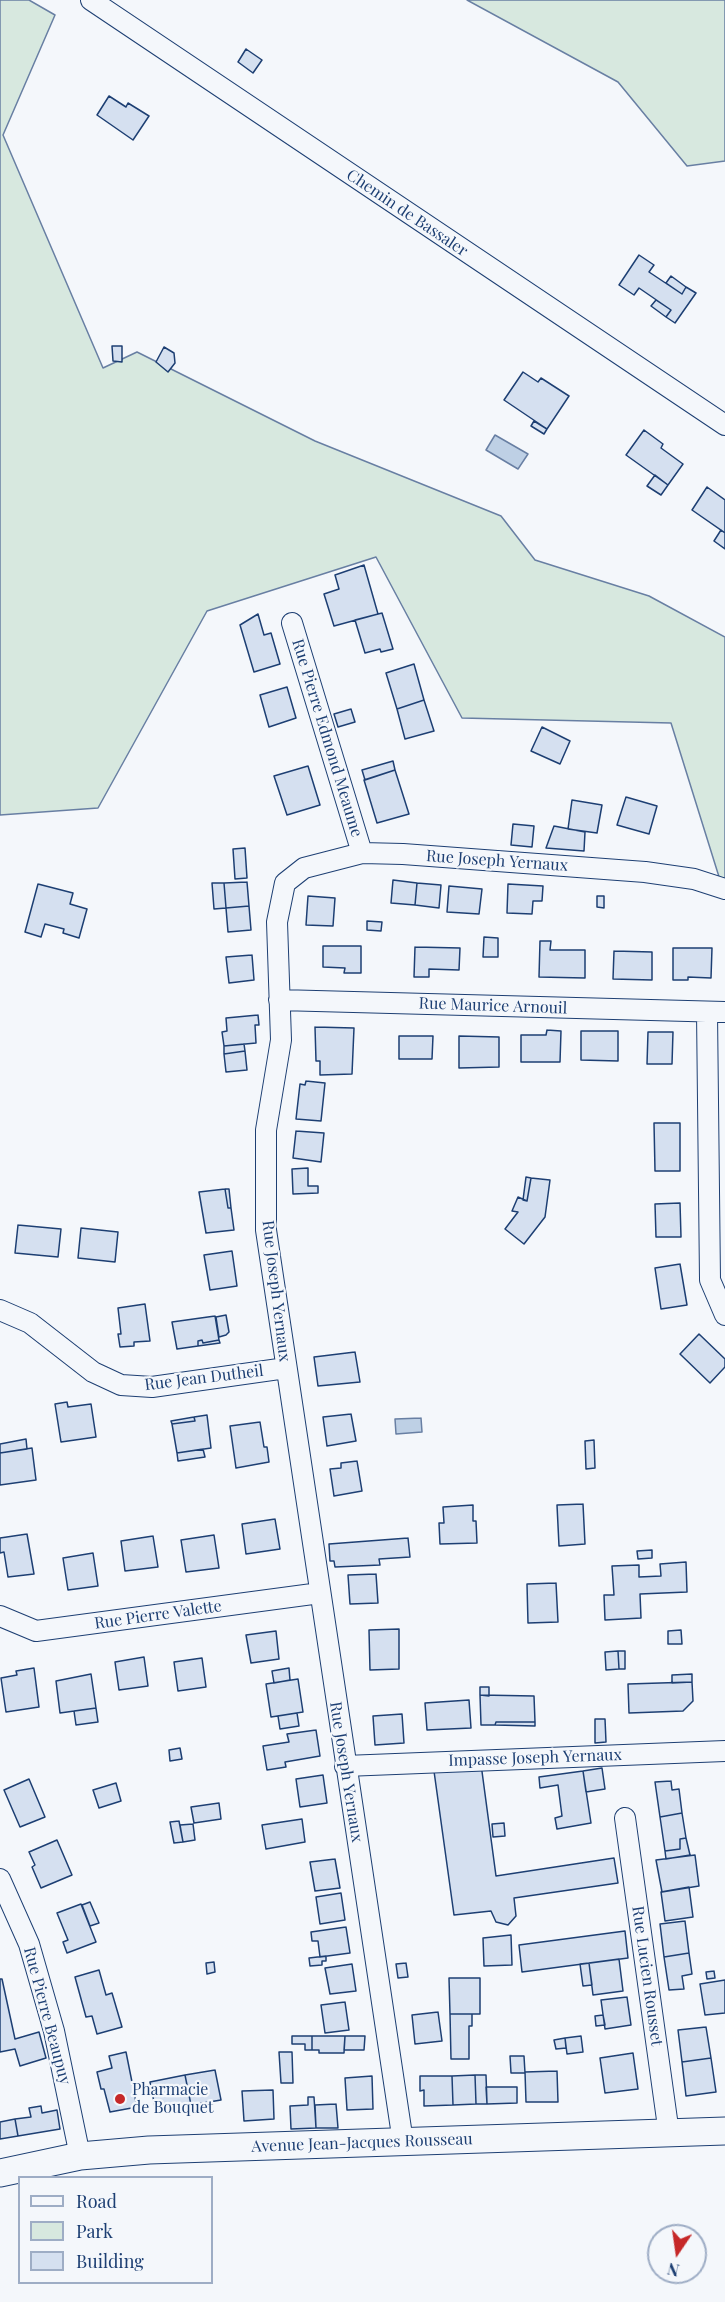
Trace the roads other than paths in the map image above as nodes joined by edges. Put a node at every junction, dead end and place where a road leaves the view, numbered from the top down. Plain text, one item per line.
1 (90, 0) edge
2 (725, 425) edge
3 (292, 623) dead end
4 (362, 853) junction
5 (725, 889) edge
6 (279, 1000) junction
7 (716, 1012) edge
8 (0, 1310) edge
9 (725, 1315) edge
10 (286, 1368) junction
11 (320, 1593) junction
12 (0, 1616) edge
13 (725, 1751) edge
14 (345, 1766) junction
15 (625, 1818) dead end
16 (0, 1879) edge
17 (725, 2131) edge
18 (669, 2134) junction
19 (403, 2142) junction
20 (80, 2156) junction
21 (0, 2173) edge

1 - 2 street, Chemin de Bassaler
3 - 4 street, Rue Pierre Edmond Meaume
4 - 5 street, Rue Joseph Yernaux
4 - 6 street, Rue Joseph Yernaux
6 - 7 street, Rue Maurice Arnouil
6 - 10 street, Rue Joseph Yernaux
7 - 9 street, Rue Maurice Arnouil
8 - 10 street, Rue Jean Dutheil
10 - 11 street, Rue Joseph Yernaux
11 - 12 street, Rue Pierre Valette
11 - 14 street, Rue Joseph Yernaux
13 - 14 street, Impasse Joseph Yernaux
14 - 19 street, Rue Joseph Yernaux
15 - 18 street, Rue Lucien Rousset
16 - 20 street, Rue Pierre Beaupuy
17 - 18 main road, Avenue Jean-Jacques Rousseau
18 - 19 main road, Avenue Jean-Jacques Rousseau
19 - 20 main road, Avenue Jean-Jacques Rousseau
20 - 21 main road, Avenue Jean-Jacques Rousseau

